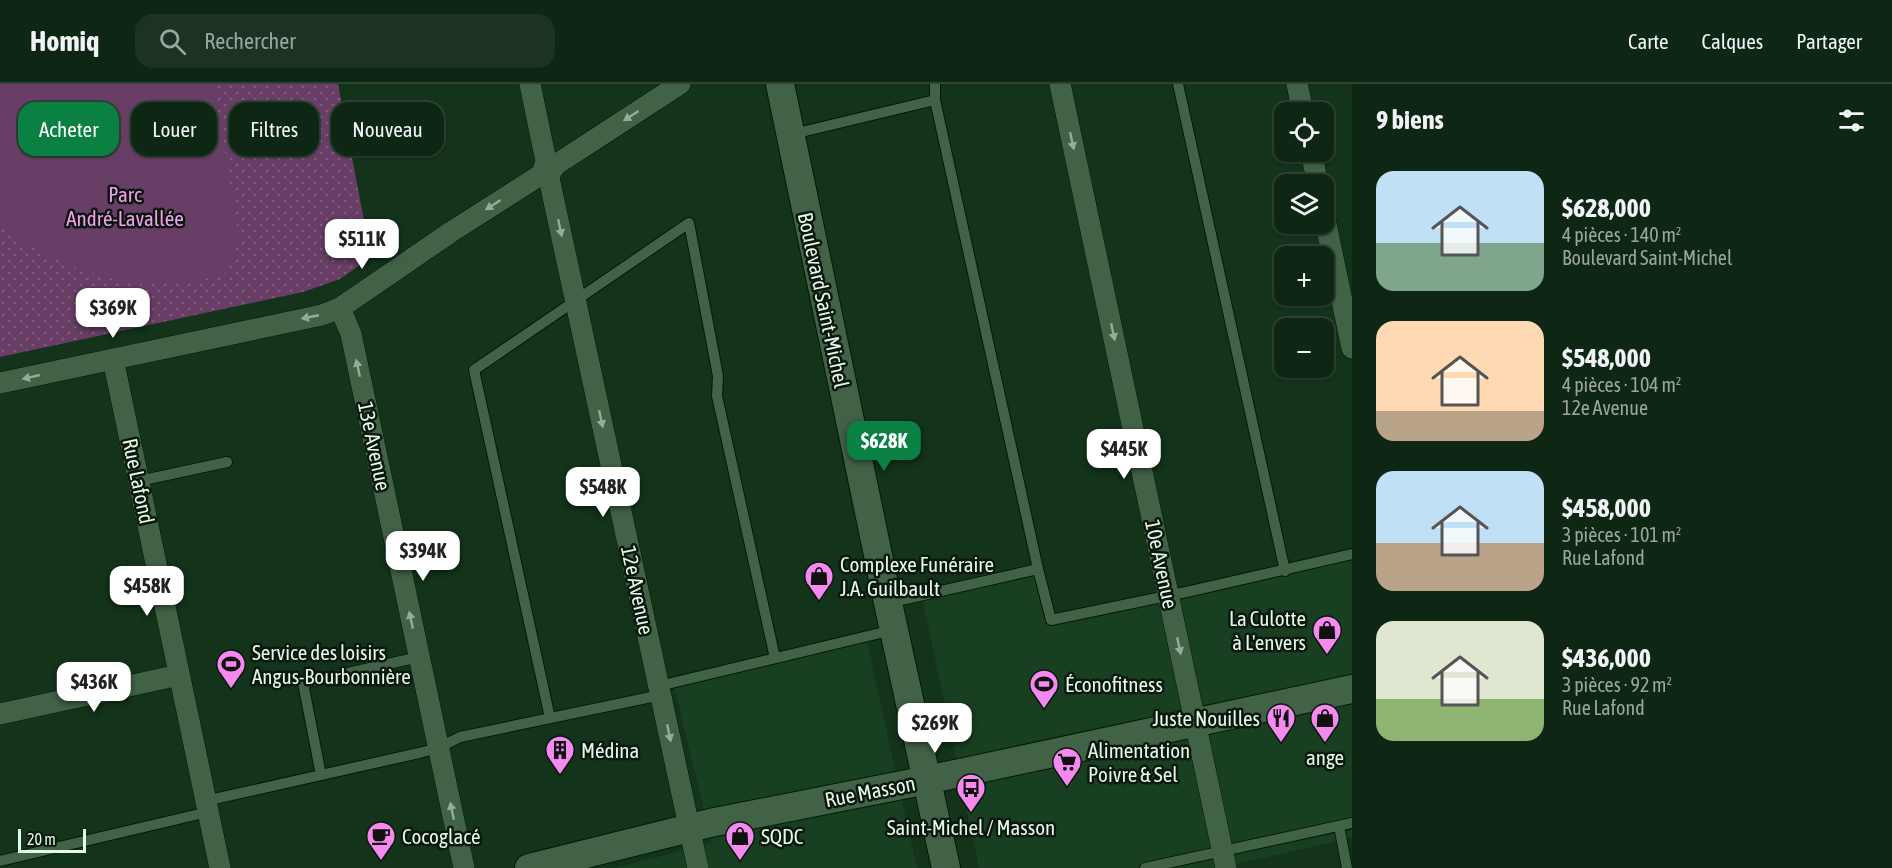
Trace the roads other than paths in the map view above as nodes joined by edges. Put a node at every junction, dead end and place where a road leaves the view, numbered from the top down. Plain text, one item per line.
1 (530, 84) edge
2 (680, 84) edge
3 (780, 84) edge
4 (935, 84) edge
5 (1060, 84) edge
6 (1178, 84) edge
7 (1297, 84) edge
8 (935, 100) junction
9 (1301, 102) edge
10 (790, 135) junction
11 (546, 172) junction
12 (1328, 234) edge
13 (575, 300) junction
14 (340, 308) junction
15 (1352, 348) edge
16 (113, 358) junction
17 (0, 383) edge
18 (227, 462) dead end
19 (139, 480) junction
20 (1352, 554) edge
21 (1038, 568) junction
22 (1285, 571) junction
23 (1169, 596) junction
24 (891, 616) junction
25 (419, 657) junction
26 (775, 658) junction
27 (179, 675) junction
28 (1352, 689) edge
29 (660, 690) junction
30 (0, 714) edge
31 (550, 718) junction
32 (1196, 722) junction
33 (438, 748) junction
34 (321, 775) junction
35 (927, 780) junction
36 (206, 806) junction
37 (1352, 824) edge
38 (1339, 826) junction
39 (690, 829) junction
40 (1224, 860) edge
41 (0, 861) edge
42 (220, 868) edge
43 (464, 868) edge
44 (530, 868) edge
45 (698, 868) edge
46 (946, 868) edge
47 (1145, 868) edge
48 (1347, 868) edge

1 - 11 street, 12e Avenue
2 -> 11 street
3 - 10 street, Boulevard Saint-Michel
4 - 8 lane
5 -> 23 street, 10e Avenue
6 - 22 lane
7 - 9 street
8 - 10 lane
8 - 21 lane
10 - 24 street, Boulevard Saint-Michel
11 -> 13 street, 12e Avenue
11 -> 14 street
12 - 15 street
13 - 26 lane
13 -> 29 street, 12e Avenue
13 - 31 lane
14 -> 16 street
25 -> 14 street, 13e Avenue
16 -> 17 street
16 - 19 street, Rue Lafond
18 - 19 lane
19 - 27 street, Rue Lafond
20 - 22 lane
21 - 23 lane
21 - 24 lane
22 - 23 lane
23 -> 32 street, 10e Avenue
24 - 26 lane
24 - 35 street, Boulevard Saint-Michel
25 - 33 street, 13e Avenue
25 - 34 lane
26 - 29 lane
27 - 30 street
27 - 36 street, Rue Lafond
28 - 32 street, Rue Masson
29 - 31 lane
29 -> 39 street, 12e Avenue
31 - 33 lane
32 - 35 street, Rue Masson
32 - 40 street, 10e Avenue
33 - 34 lane
43 -> 33 street, 13e Avenue
34 - 36 lane
35 - 39 street, Rue Masson
35 - 46 street, Boulevard Saint-Michel
36 - 41 lane
36 - 42 street, Rue Lafond
37 - 38 lane
38 - 40 lane
38 - 48 lane
39 - 44 street, Rue Masson
39 - 45 street, 12e Avenue
40 - 47 lane

